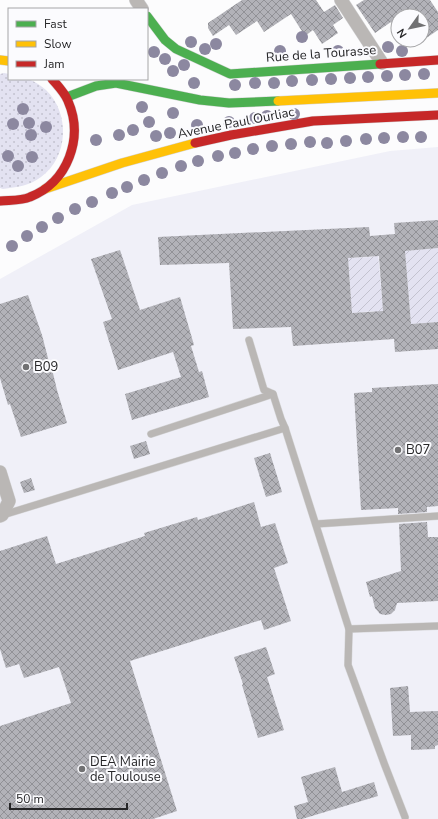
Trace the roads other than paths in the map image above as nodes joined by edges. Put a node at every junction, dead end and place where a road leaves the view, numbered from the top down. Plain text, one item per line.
1 (341, 0) edge
2 (148, 17) edge
3 (438, 60) edge
4 (382, 63) junction
5 (53, 80) edge
6 (438, 92) edge
7 (67, 97) junction
8 (438, 116) edge
9 (45, 189) junction
10 (0, 201) edge
11 (249, 340) dead end
12 (272, 394) junction
13 (285, 428) junction
14 (150, 434) dead end
15 (0, 472) edge
16 (1, 516) edge
17 (438, 516) edge
18 (316, 524) junction
19 (438, 626) edge
20 (349, 629) junction
21 (405, 817) dead end

1 - 4 street
2 - 4 main road, Rue de la Tourasse
3 - 4 main road, Rue de la Tourasse
5 - 7 main road
6 - 7 main road, Avenue Paul Ourliac
7 - 9 main road
8 - 9 main road, Avenue Paul Ourliac
9 - 10 main road
11 - 12 lane
12 - 13 lane
12 - 14 lane
13 - 16 lane
13 - 18 lane
15 - 16 street
17 - 18 lane
18 - 20 lane
19 - 20 lane
20 - 21 lane

